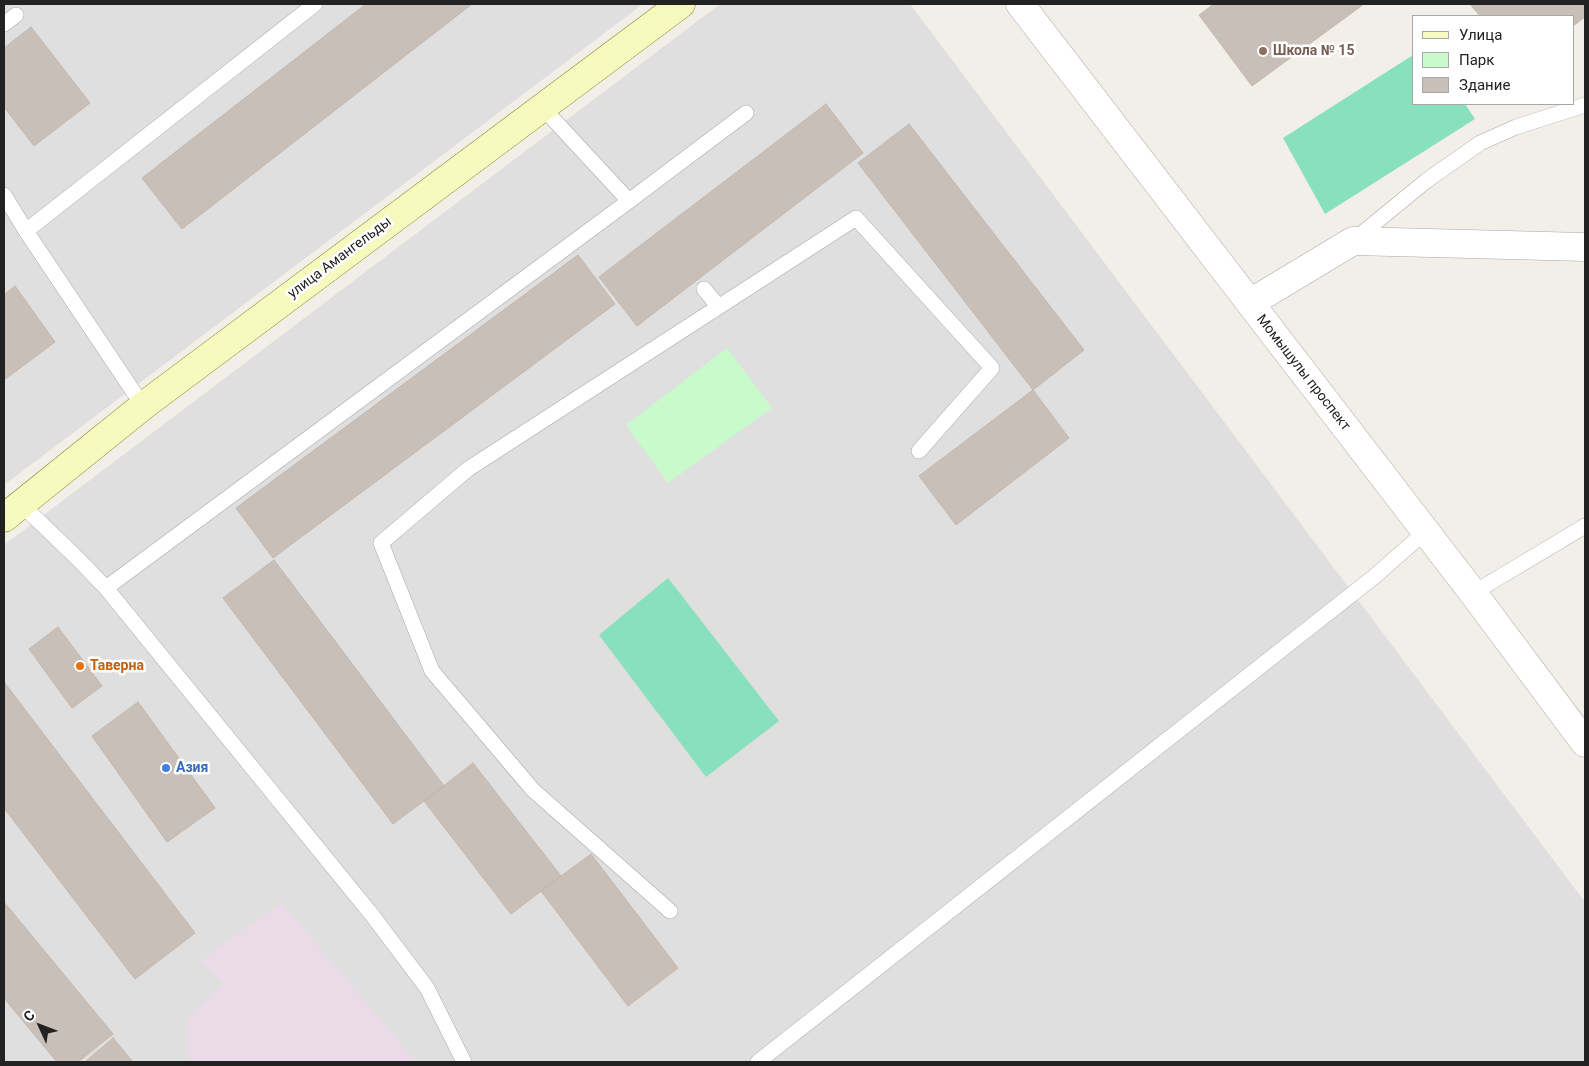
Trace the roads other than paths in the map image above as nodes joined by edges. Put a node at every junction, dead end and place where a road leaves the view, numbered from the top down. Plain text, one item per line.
1 (316, 4) edge
2 (681, 4) edge
3 (1020, 4) edge
4 (1585, 105) edge
5 (542, 107) junction
6 (746, 113) dead end
7 (4, 195) edge
8 (630, 202) junction
9 (26, 231) junction
10 (1353, 241) junction
11 (1585, 246) edge
12 (704, 289) dead end
13 (1250, 304) junction
14 (718, 306) junction
15 (143, 406) junction
16 (918, 451) dead end
17 (13, 511) edge
18 (1585, 526) edge
19 (1425, 532) junction
20 (106, 588) junction
21 (1472, 593) junction
22 (1585, 743) edge
23 (670, 911) dead end
24 (464, 1062) edge
25 (758, 1062) edge

1 - 9 lane
2 - 5 street, улица Амангельды
3 - 13 street, Момышулы проспект
4 - 10 lane
5 - 8 lane
5 - 15 street, улица Амангельды
6 - 8 lane
7 - 9 lane
8 - 20 lane
9 - 15 lane
10 - 11 street
10 - 13 street
12 - 14 lane
13 - 19 street, Момышулы проспект
14 - 16 lane
14 - 23 lane
15 - 17 street, улица Амангельды
17 - 20 lane
18 - 21 lane
19 - 21 street, Момышулы проспект
19 - 25 lane
20 - 24 lane
21 - 22 street, Момышулы проспект

